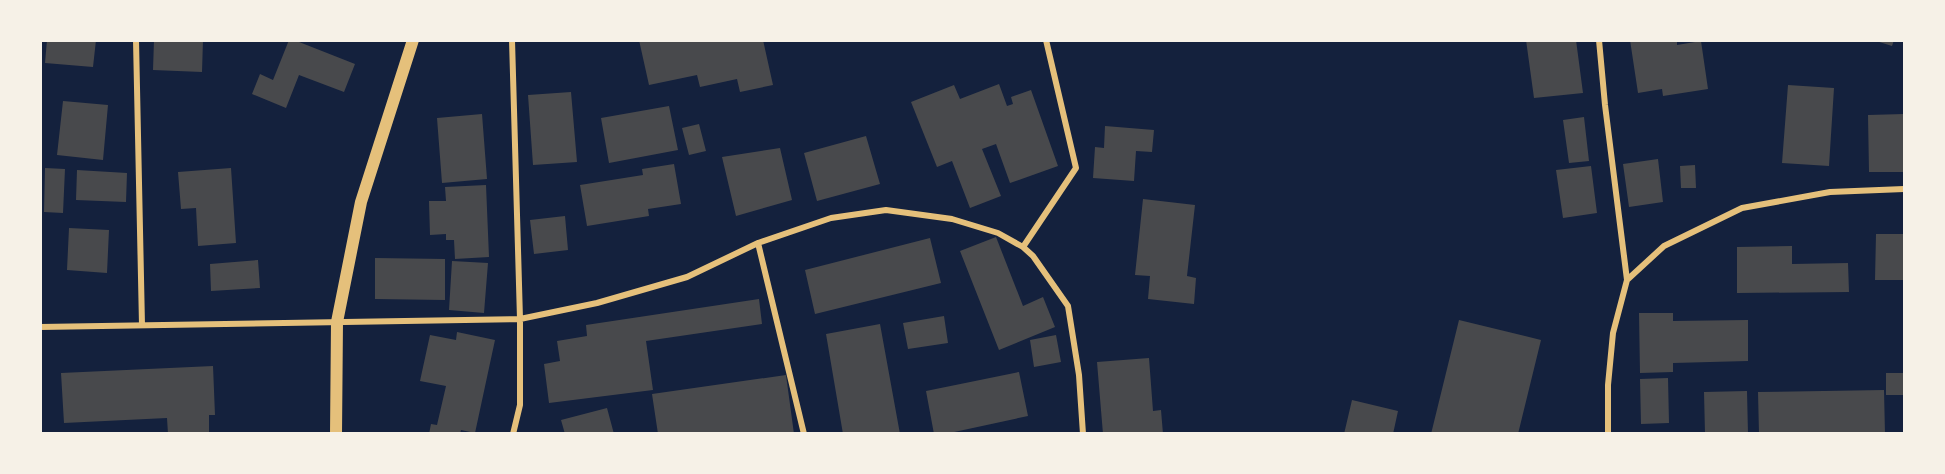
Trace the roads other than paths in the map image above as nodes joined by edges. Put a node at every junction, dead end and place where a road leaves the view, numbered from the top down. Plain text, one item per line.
1 (136, 40) edge
2 (413, 40) edge
3 (512, 40) edge
4 (1046, 40) edge
5 (1599, 40) edge
6 (1905, 189) edge
7 (758, 243) junction
8 (1023, 247) junction
9 (1627, 280) junction
10 (520, 319) junction
11 (338, 322) junction
12 (142, 325) junction
13 (40, 327) edge
14 (336, 434) edge
15 (513, 434) edge
16 (804, 434) edge
17 (1083, 434) edge
18 (1608, 434) edge

1 - 12 street
2 - 11 main road
3 - 10 street
4 - 8 street
5 - 9 street
6 - 9 street
7 - 8 street
7 - 10 street
7 - 16 street
8 - 17 street
9 - 18 street
10 - 11 street
10 - 15 street
11 - 12 street
11 - 14 main road
12 - 13 street

